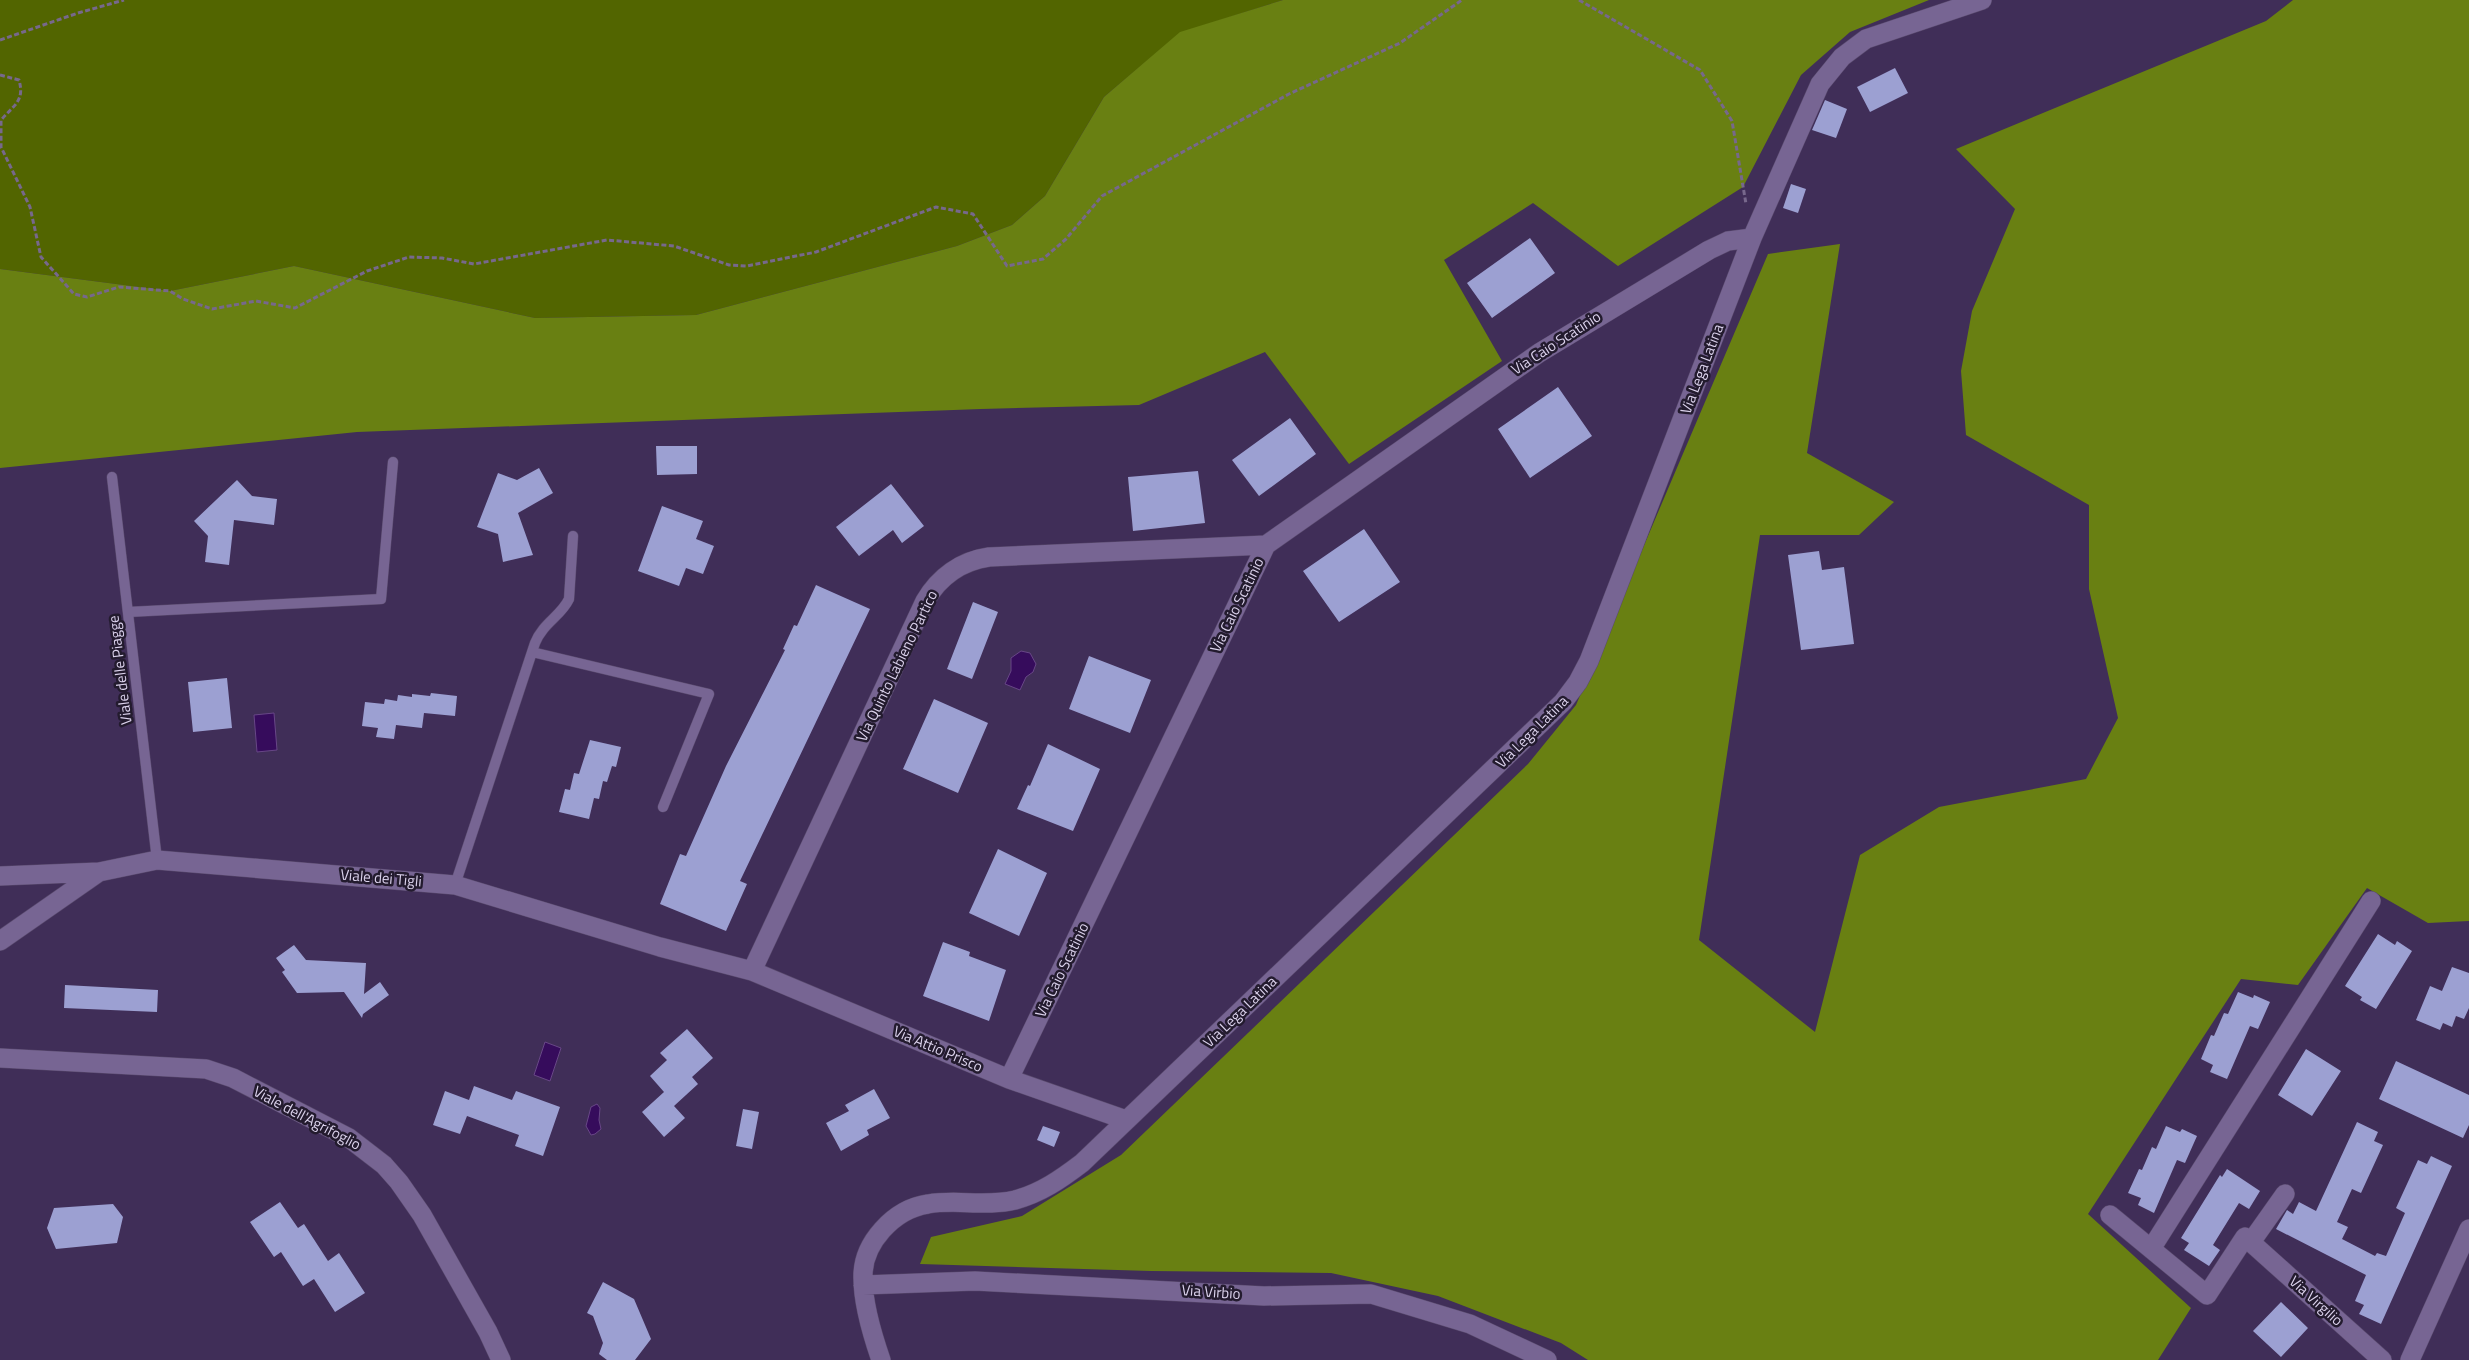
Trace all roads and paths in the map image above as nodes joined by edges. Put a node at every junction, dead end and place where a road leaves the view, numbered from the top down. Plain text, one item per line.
1 (124, 0) edge
2 (1462, 0) edge
3 (1579, 0) edge
4 (1982, 0) edge
5 (0, 40) edge
6 (0, 74) edge
7 (1747, 209) dead end
8 (1752, 238) junction
9 (394, 462) dead end
10 (112, 478) dead end
11 (573, 536) dead end
12 (1266, 545) junction
13 (128, 612) junction
14 (532, 652) junction
15 (663, 807) dead end
16 (157, 860) junction
17 (99, 872) junction
18 (0, 876) edge
19 (455, 885) junction
20 (2371, 901) dead end
21 (0, 941) edge
22 (752, 971) junction
23 (0, 1058) edge
24 (1009, 1079) junction
25 (1126, 1120) junction
26 (2285, 1194) dead end
27 (2110, 1215) dead end
28 (2469, 1229) edge
29 (2251, 1242) junction
30 (2152, 1249) junction
31 (863, 1285) junction
32 (502, 1360) edge
33 (881, 1360) edge
34 (1548, 1360) edge
35 (2382, 1360) edge
36 (2410, 1360) edge

1 - 5 path
2 - 6 path
3 - 7 path
4 - 8 street, Via Lega Latina
8 - 12 street, Via Caio Scatinio
8 - 25 street, Via Lega Latina
9 - 13 lane
10 - 13 lane, Viale delle Piagge
11 - 14 lane
12 - 22 street, Via Quinto Labieno Partico
12 - 24 street, Via Caio Scatinio
13 - 16 lane, Viale delle Piagge
14 - 15 lane
14 - 19 lane
16 - 17 street, Viale dei Tigli
16 - 19 street, Viale dei Tigli
17 - 18 street, Viale dei Tigli
17 - 21 street
19 - 22 street, Viale dei Tigli
20 - 30 street
22 - 24 street, Via Attio Prisco
23 - 32 street, Viale dell'Agrifoglio
24 - 25 street, Via Attio Prisco
25 - 31 street, Via Lega Latina
26 - 29 street
27 - 30 street
28 - 36 street
29 - 30 street
29 - 35 street, Via Virgilio
31 - 33 street
31 - 34 street, Via Virbio

